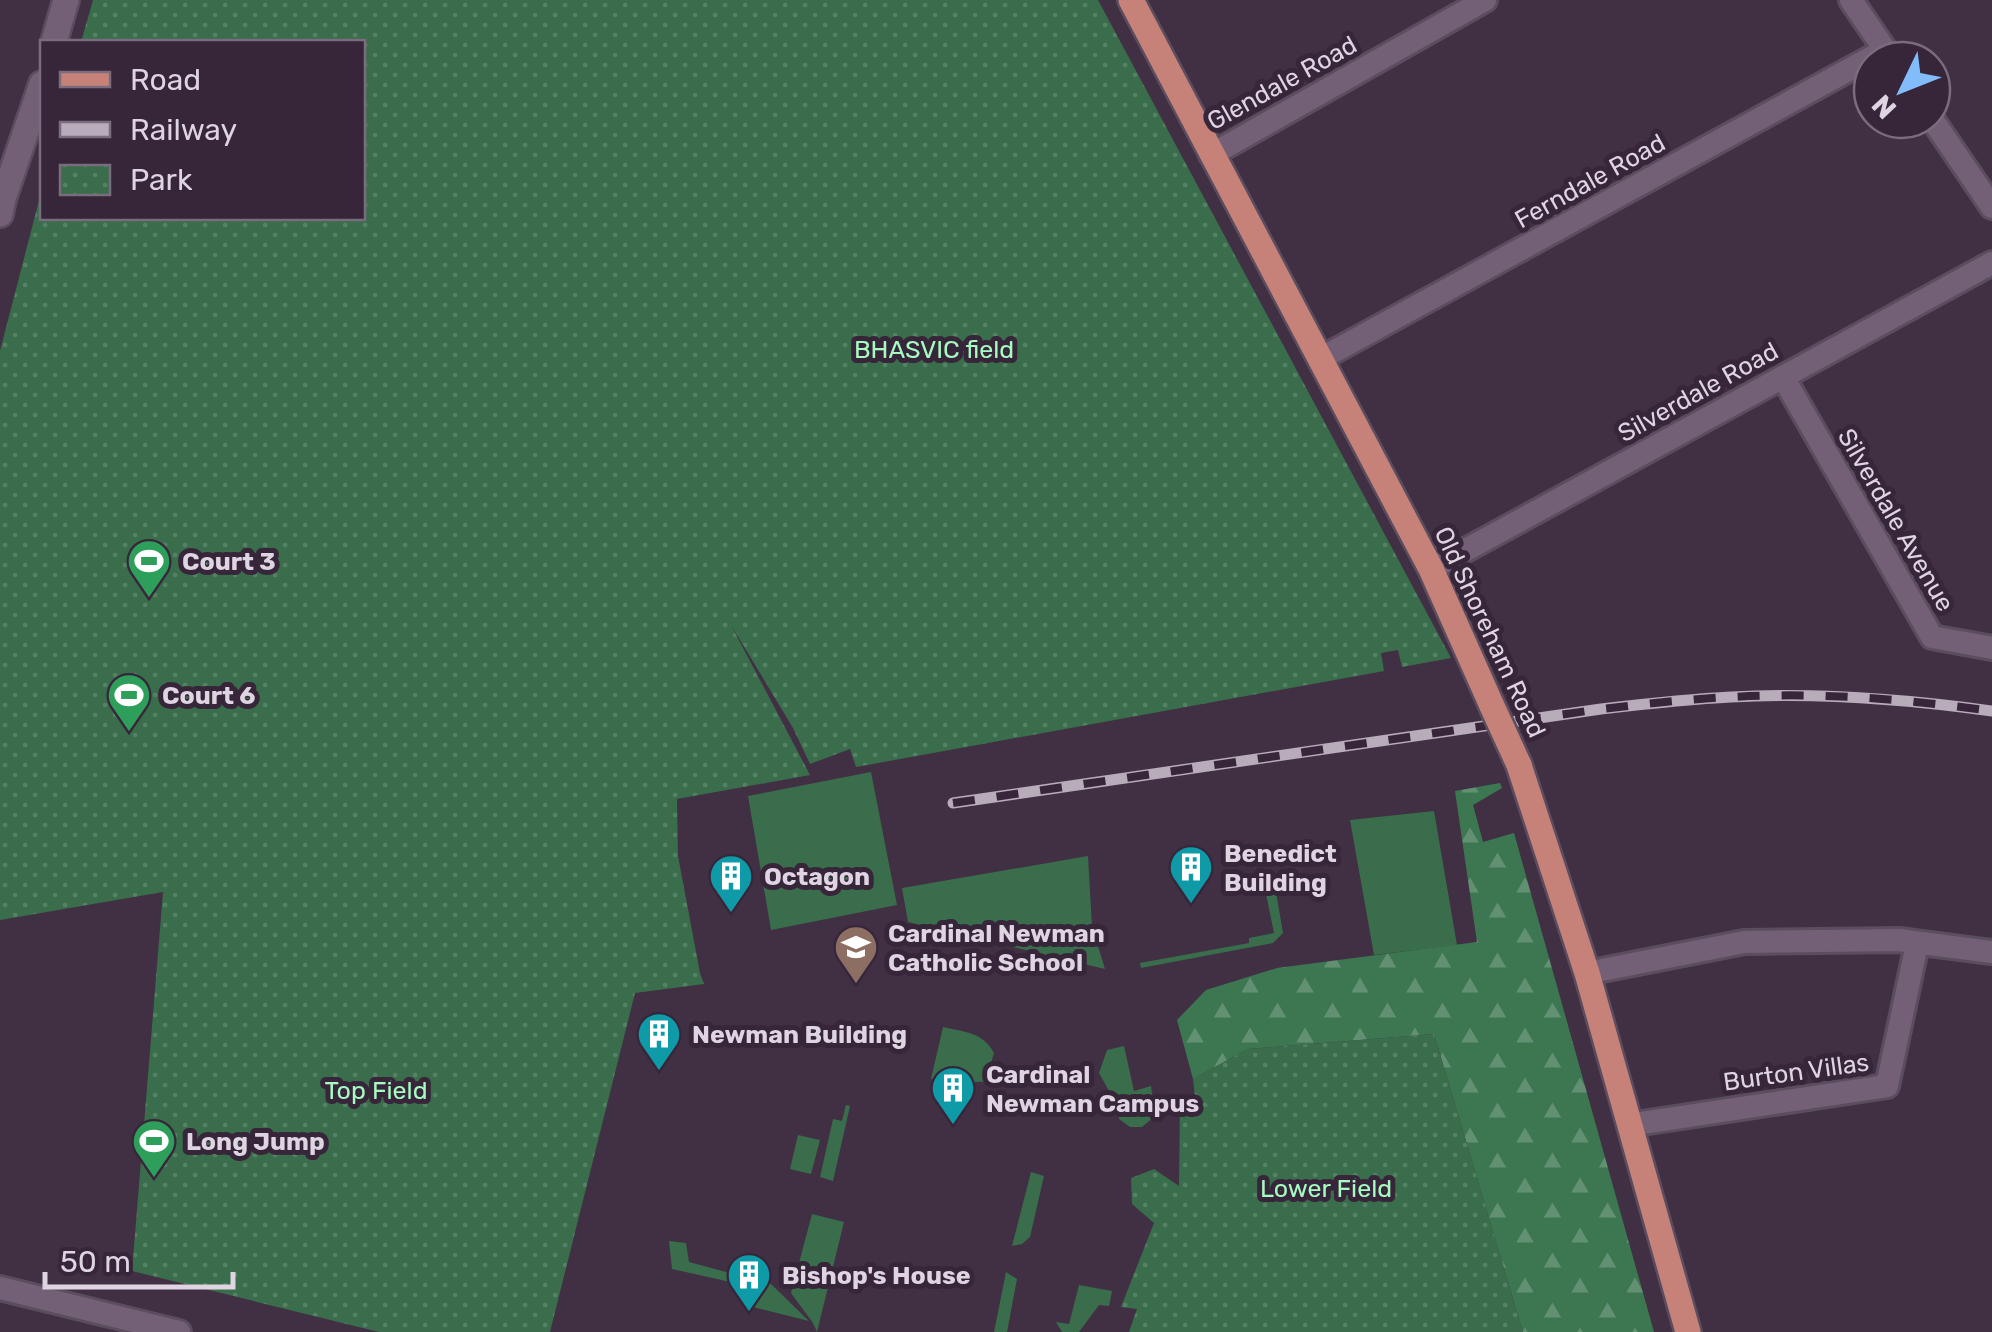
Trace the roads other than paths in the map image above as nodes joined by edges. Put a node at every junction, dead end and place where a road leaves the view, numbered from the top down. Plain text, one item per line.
1 (66, 0) edge
2 (1131, 0) edge
3 (1485, 0) edge
4 (1852, 0) edge
5 (55, 40) edge
6 (1879, 40) edge
7 (1852, 75) edge
8 (40, 90) edge
9 (1946, 140) edge
10 (1211, 154) junction
11 (1992, 207) edge
12 (0, 214) edge
13 (1992, 263) edge
14 (1322, 358) junction
15 (1782, 377) junction
16 (1431, 569) junction
17 (1992, 648) edge
18 (1917, 944) junction
19 (1992, 952) edge
20 (1587, 973) junction
21 (1629, 1125) junction
22 (0, 1288) edge
23 (179, 1332) edge
24 (1688, 1332) edge

1 - 5 street
2 - 10 main road, Old Shoreham Road
3 - 10 street, Glendale Road
4 - 6 street
7 - 14 street, Ferndale Road
8 - 12 street
9 - 11 street
10 - 14 main road, Old Shoreham Road
13 - 15 street, Silverdale Road
14 - 16 main road, Old Shoreham Road
15 - 16 street, Silverdale Road
15 - 17 street, Silverdale Avenue
16 - 20 main road, Old Shoreham Road, bridge
18 - 19 street
18 - 20 street
18 - 21 street, Burton Villas
20 - 21 main road, Old Shoreham Road
21 - 24 main road, Old Shoreham Road
22 - 23 street

